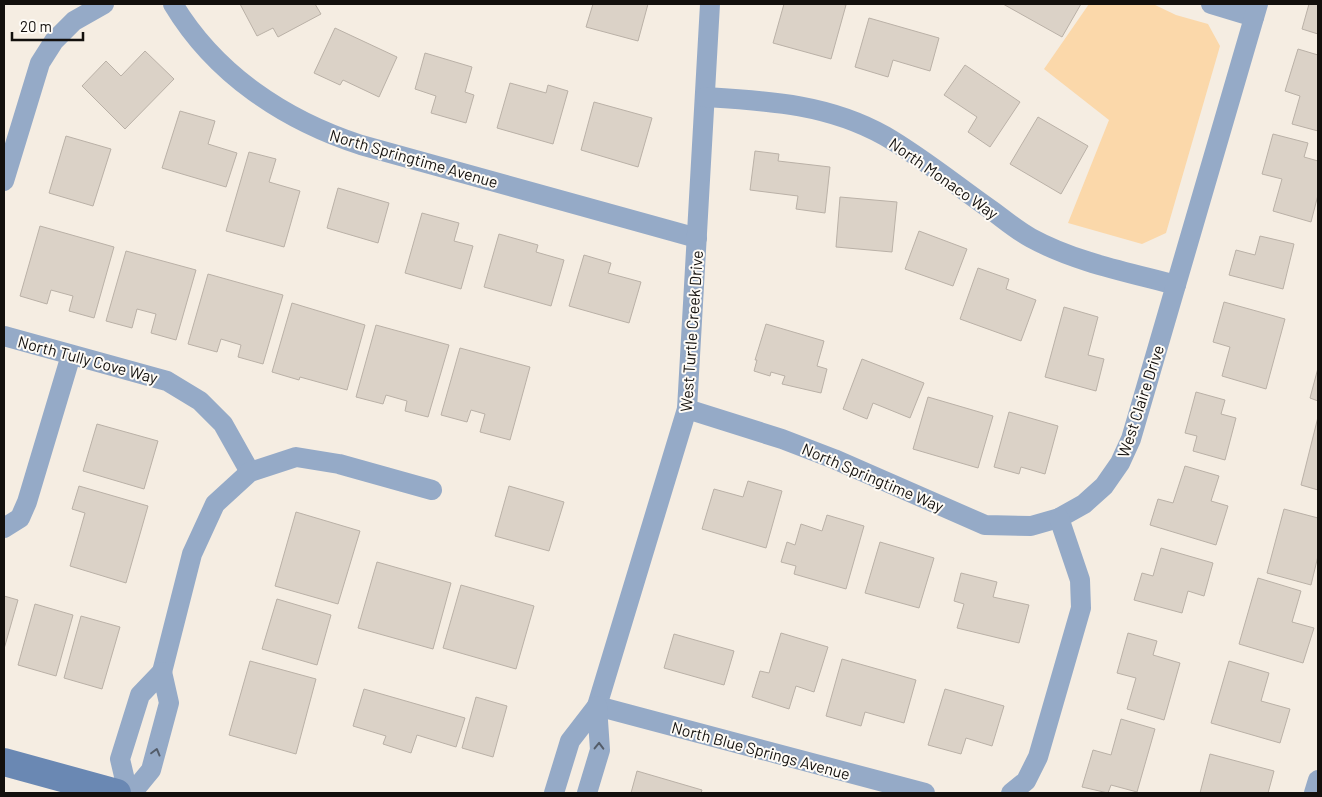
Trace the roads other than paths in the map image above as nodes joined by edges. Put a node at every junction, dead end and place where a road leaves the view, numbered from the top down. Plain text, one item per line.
1 (104, 4) edge
2 (173, 4) edge
3 (710, 4) edge
4 (1210, 4) edge
5 (1256, 10) edge
6 (705, 97) junction
7 (4, 181) edge
8 (698, 238) junction
9 (1176, 285) junction
10 (4, 336) edge
11 (71, 355) junction
12 (688, 408) junction
13 (250, 472) junction
14 (432, 490) dead end
15 (1059, 518) junction
16 (6, 527) edge
17 (162, 672) junction
18 (597, 706) junction
19 (4, 762) edge
20 (1318, 780) edge
21 (117, 793) edge
22 (130, 793) edge
23 (554, 793) edge
24 (588, 793) edge
25 (925, 793) edge
26 (1011, 793) edge
27 (1314, 793) edge

1 - 7 street
2 - 8 street, North Springtime Avenue
3 - 6 street, West Turtle Creek Drive
4 - 5 street
5 - 9 street, West Claire Drive
6 - 8 street, West Turtle Creek Drive
6 - 9 street, North Monaco Way
8 - 12 street, West Turtle Creek Drive
9 - 15 street, West Claire Drive
10 - 11 street, North Tully Cove Way
11 - 13 street, North Tully Cove Way
11 - 16 street
12 - 15 street, North Springtime Way
12 - 18 street, West Turtle Creek Drive
13 - 14 street
13 - 17 street
15 - 26 street
22 -> 17 street
17 - 22 street
18 - 23 street, West Turtle Creek Drive
24 -> 18 street, West Turtle Creek Drive
18 - 25 street, North Blue Springs Avenue
19 - 21 main road
20 - 27 street

